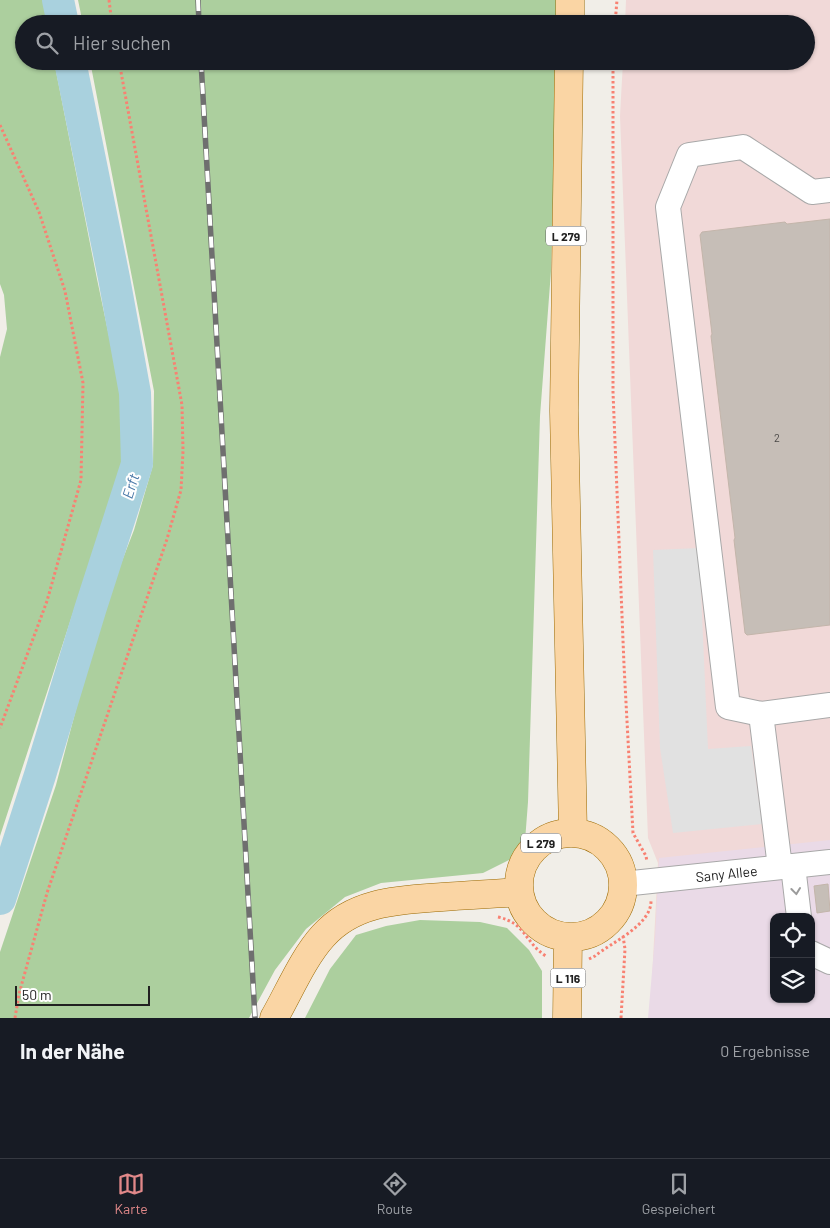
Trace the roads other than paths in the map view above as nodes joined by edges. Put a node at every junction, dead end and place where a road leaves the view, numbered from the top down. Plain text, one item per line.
1 (570, 0) edge
2 (570, 15) edge
3 (569, 70) edge
4 (830, 190) edge
5 (830, 706) edge
6 (761, 714) junction
7 (573, 833) junction
8 (830, 862) edge
9 (786, 867) junction
10 (623, 884) junction
11 (519, 892) junction
12 (799, 913) edge
13 (568, 949) junction
14 (815, 955) edge
15 (830, 962) edge
16 (274, 1018) edge
17 (567, 1018) edge

1 - 2 main road
3 - 7 main road, L 279
4 - 6 street
5 - 6 street
6 - 9 street
7 - 10 main road, L 279
7 - 11 main road, L 279
8 - 9 street, Sany Allee
9 - 10 street, Sany Allee
9 -> 12 street
10 - 13 main road
11 - 13 main road, L 279
11 - 16 main road
13 - 17 main road, L 116
14 - 15 street

